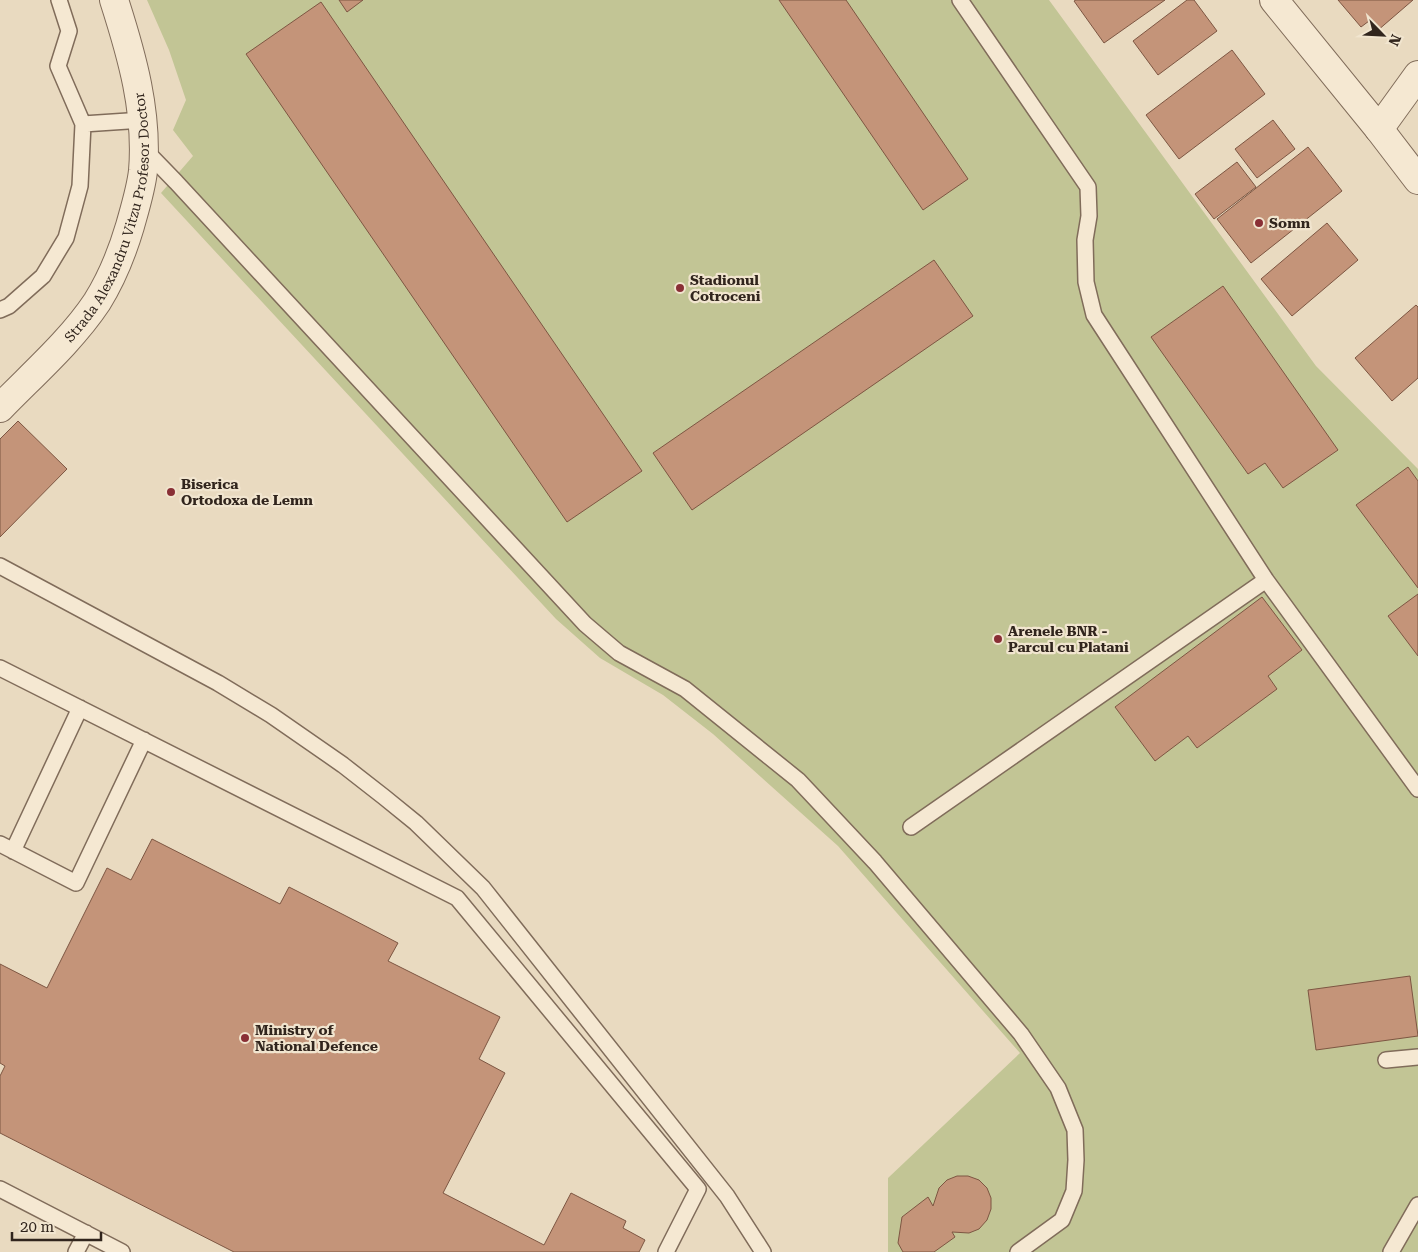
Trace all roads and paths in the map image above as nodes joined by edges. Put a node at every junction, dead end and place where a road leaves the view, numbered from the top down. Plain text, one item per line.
1 (59, 0) edge
2 (114, 0) edge
3 (960, 0) edge
4 (1274, 0) edge
5 (1418, 75) edge
6 (143, 120) junction
7 (83, 124) junction
8 (1379, 129) junction
9 (143, 148) junction
10 (1418, 180) edge
11 (0, 310) edge
12 (0, 408) edge
13 (0, 566) edge
14 (1266, 580) junction
15 (0, 668) edge
16 (80, 708) junction
17 (144, 740) junction
18 (1418, 789) edge
19 (911, 827) dead end
20 (6, 848) edge
21 (1418, 1057) edge
22 (1386, 1060) dead end
23 (0, 1189) edge
24 (1418, 1205) edge
25 (86, 1233) junction
26 (76, 1252) edge
27 (122, 1252) edge
28 (666, 1252) edge
29 (763, 1252) edge
30 (1018, 1252) edge
31 (1391, 1252) edge

1 - 7 lane
2 - 6 street, Strada Alexandru Vitzu Profesor Doctor
3 - 14 lane
4 - 8 street
5 - 8 street
6 - 7 lane
6 - 9 street, Strada Alexandru Vitzu Profesor Doctor
7 - 11 lane
8 - 10 street
9 - 12 street, Strada Alexandru Vitzu Profesor Doctor
9 - 30 lane
13 - 29 lane
14 - 18 lane
14 - 19 lane
15 - 16 lane
16 - 17 lane
16 - 20 lane
17 - 20 lane
17 - 28 lane
21 - 22 lane
23 - 25 lane
24 - 31 lane
25 - 26 lane
25 - 27 lane

